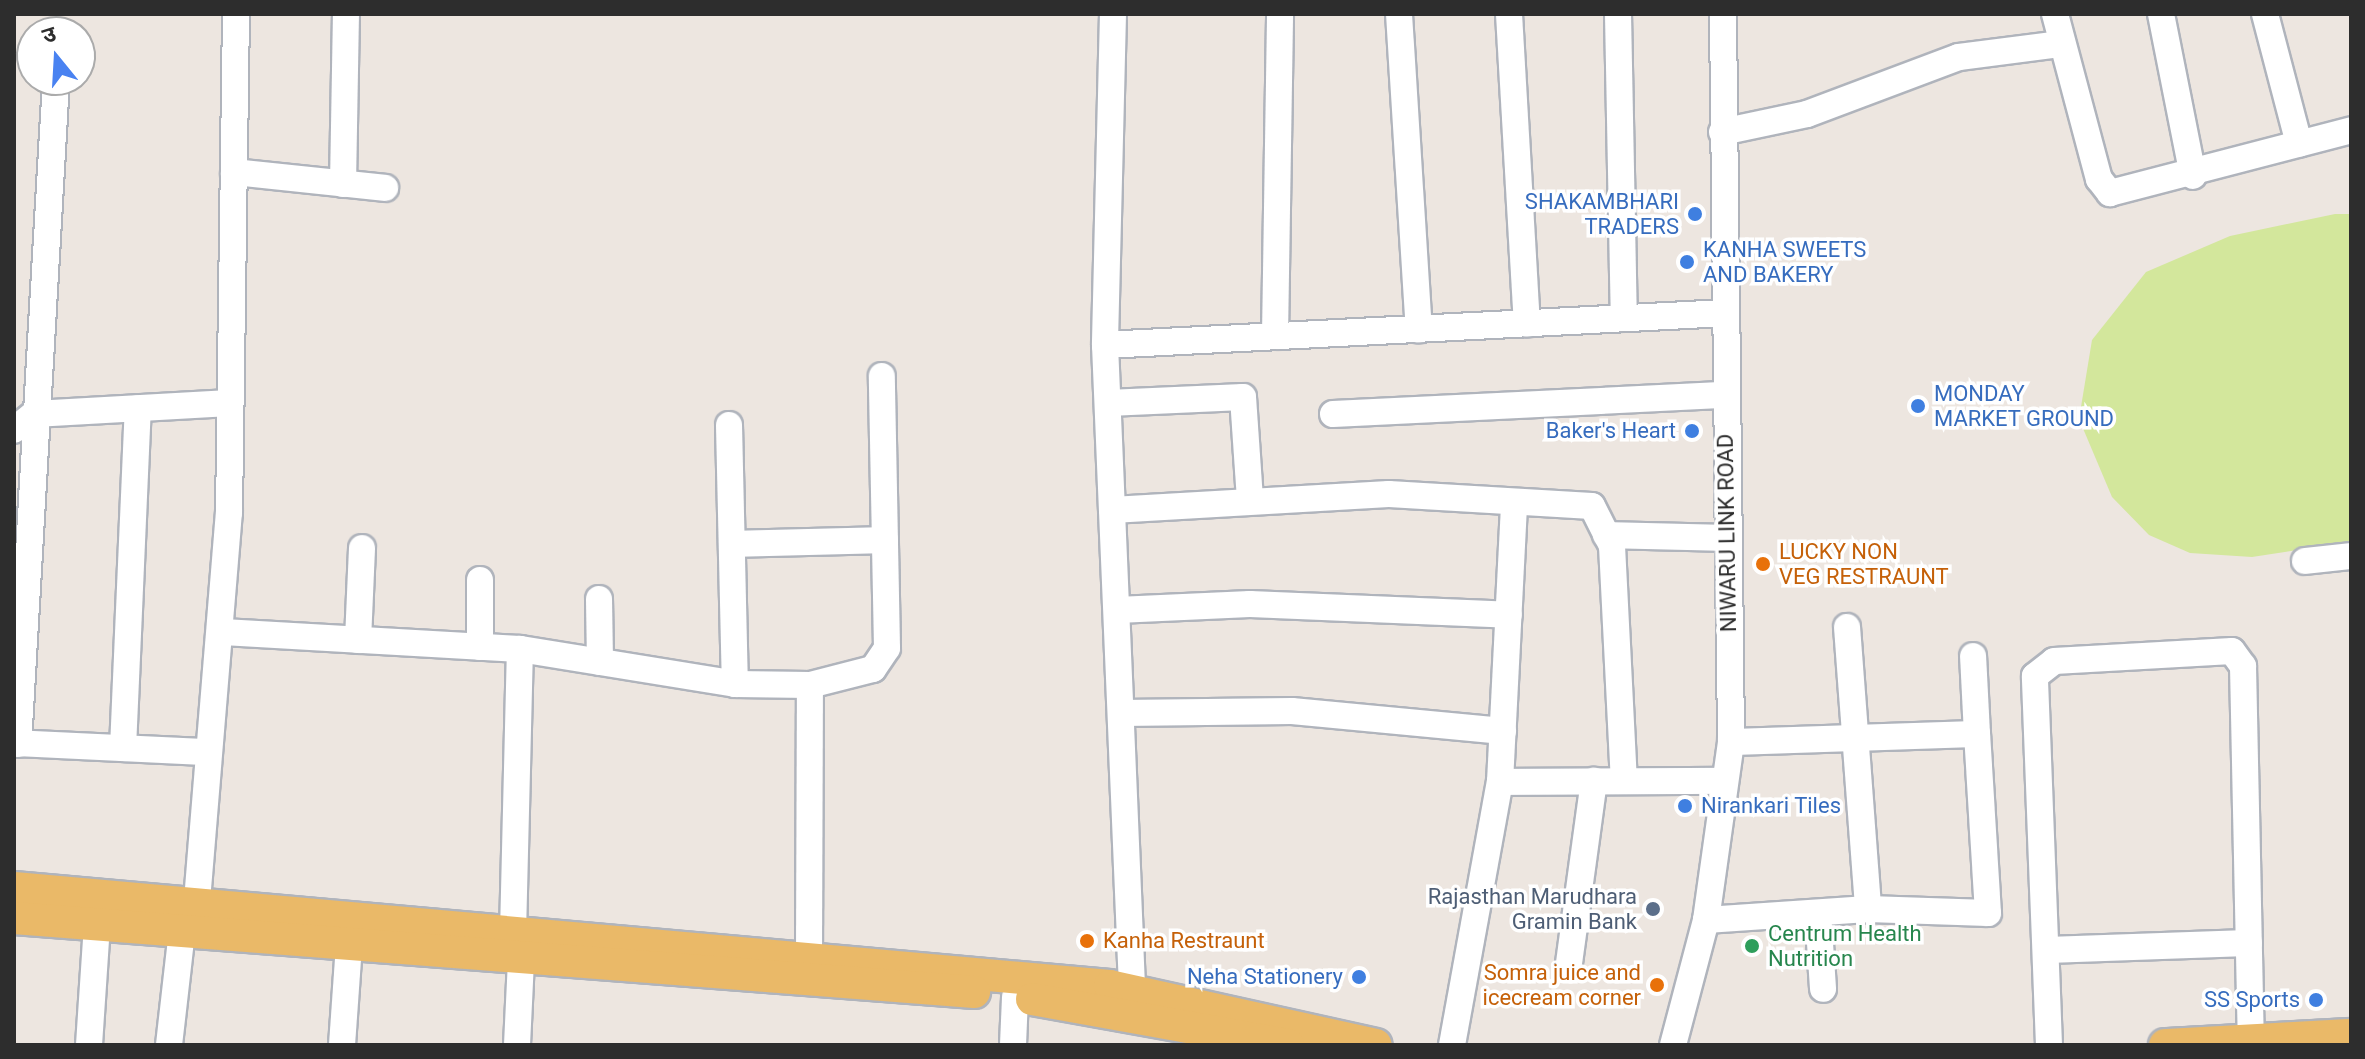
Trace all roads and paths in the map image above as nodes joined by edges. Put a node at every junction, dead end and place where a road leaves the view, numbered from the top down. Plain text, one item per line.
1 (236, 14) edge
2 (346, 14) edge
3 (1113, 14) edge
4 (1280, 14) edge
5 (1399, 14) edge
6 (1509, 14) edge
7 (1618, 14) edge
8 (1723, 14) edge
9 (2055, 14) edge
10 (2161, 14) edge
11 (2265, 14) edge
12 (2061, 44) junction
13 (55, 96) edge
14 (2351, 130) edge
15 (1722, 132) junction
16 (2299, 144) junction
17 (234, 172) junction
18 (2193, 176) junction
19 (343, 184) junction
20 (385, 188) dead end
21 (1725, 313) junction
22 (1624, 318) junction
23 (1527, 323) junction
24 (1419, 329) junction
25 (1275, 336) junction
26 (1105, 345) junction
27 (882, 376) dead end
28 (1726, 395) junction
29 (230, 403) junction
30 (1108, 403) junction
31 (138, 408) junction
32 (1333, 414) dead end
33 (24, 422) edge
34 (729, 425) dead end
35 (1250, 501) junction
36 (1514, 506) junction
37 (1112, 510) junction
38 (1606, 535) junction
39 (1727, 538) junction
40 (885, 540) junction
41 (732, 544) junction
42 (362, 548) dead end
43 (2351, 556) edge
44 (2305, 561) dead end
45 (480, 580) dead end
46 (599, 599) dead end
47 (1117, 610) junction
48 (1509, 615) junction
49 (1847, 627) dead end
50 (223, 632) junction
51 (358, 640) junction
52 (480, 647) junction
53 (520, 649) junction
54 (1973, 656) dead end
55 (600, 662) junction
56 (735, 684) junction
57 (810, 685) junction
58 (1121, 713) junction
59 (1503, 731) junction
60 (1977, 734) junction
61 (1855, 737) junction
62 (1731, 742) junction
63 (16, 744) edge
64 (123, 748) junction
65 (207, 752) junction
66 (1594, 781) junction
67 (1624, 781) junction
68 (1724, 781) junction
69 (1500, 782) junction
70 (14, 888) edge
71 (1868, 909) junction
72 (1818, 913) junction
73 (14, 918) edge
74 (1706, 920) junction
75 (192, 923) junction
76 (97, 924) junction
77 (2249, 943) junction
78 (349, 945) junction
79 (517, 946) junction
80 (2046, 950) junction
81 (809, 956) junction
82 (654, 957) junction
83 (1569, 963) dead end
84 (1823, 989) dead end
85 (1015, 997) junction
86 (1133, 1001) junction
87 (2351, 1035) edge
88 (1269, 1036) edge
89 (2251, 1038) junction
90 (89, 1045) edge
91 (169, 1045) edge
92 (342, 1045) edge
93 (517, 1045) edge
94 (1013, 1045) edge
95 (1376, 1045) edge
96 (1452, 1045) edge
97 (1673, 1045) edge
98 (2049, 1045) edge
99 (2165, 1045) edge

1 - 17 street
2 - 19 street
3 - 26 street
4 - 25 street
5 - 24 street
6 - 23 street
7 - 22 street
8 - 15 street, NIWARU LINK ROAD
9 - 12 street
10 - 18 street
11 - 16 street
12 - 15 street
12 - 18 street
13 - 33 street
14 - 16 street
15 - 21 street, NIWARU LINK ROAD
16 - 18 street
17 - 19 street
17 - 29 street
19 - 20 street
21 - 22 street
21 - 28 street, NIWARU LINK ROAD
22 - 23 street
23 - 24 street
24 - 25 street
25 - 26 street
26 - 30 street
27 - 40 street
28 - 32 street
28 - 39 street, NIWARU LINK ROAD
29 - 31 street
29 - 50 street
30 - 35 street
30 - 37 street
31 - 33 street
31 - 64 street
33 - 63 street
34 - 41 street
35 - 36 street
35 - 37 street
36 - 38 street
36 - 48 street
37 - 47 street
38 - 39 street
38 - 67 street
39 - 62 street, NIWARU LINK ROAD
40 - 41 street
40 - 57 street
41 - 56 street
42 - 51 street
43 - 44 street
45 - 52 street
46 - 55 street
47 - 48 street
47 - 58 street
48 - 59 street
49 - 61 street
50 - 51 street
50 - 65 street
51 - 52 street
52 - 53 street
53 - 55 street
53 - 79 street
54 - 60 street
55 - 56 street
56 - 57 street
57 - 81 street
58 - 59 street
58 - 86 street
59 - 69 street
60 - 61 street
60 - 71 street
61 - 62 street
61 - 71 street
62 - 68 street, NIWARU LINK ROAD
63 - 64 street
64 - 65 street
65 - 75 street
66 - 67 street
66 - 69 street
66 - 83 street
67 - 68 street
68 - 74 street, NIWARU LINK ROAD
69 - 96 street
70 - 75 main road
71 - 72 street
72 - 74 street
72 - 84 street
73 - 76 main road
74 - 97 street, NIWARU LINK ROAD
75 - 76 main road
75 - 78 main road
75 - 79 main road
75 - 91 street
76 - 90 street
77 - 80 street
77 - 80 street
77 - 89 street
78 - 79 main road
78 - 92 street
79 - 82 main road
79 - 93 street
80 - 98 street
81 - 82 main road
81 - 86 main road
82 - 85 main road
85 - 86 main road
85 - 94 street
86 - 88 main road
87 - 89 main road
88 - 95 main road
89 - 99 main road

